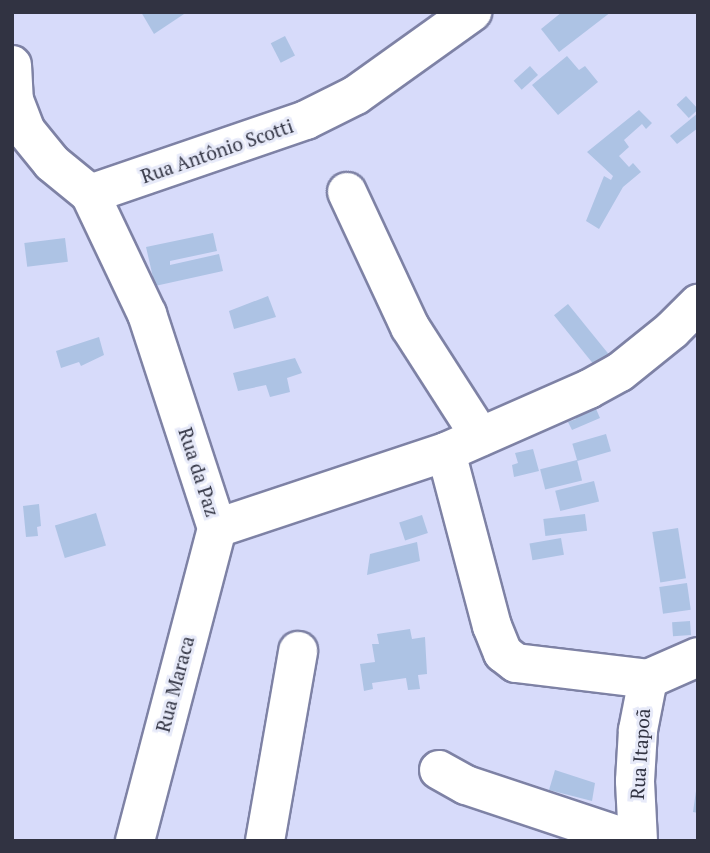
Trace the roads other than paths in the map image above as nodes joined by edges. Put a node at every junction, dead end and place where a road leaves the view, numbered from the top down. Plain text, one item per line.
1 (472, 12) edge
2 (13, 88) edge
3 (347, 192) dead end
4 (90, 194) junction
5 (698, 304) edge
6 (480, 436) junction
7 (446, 452) junction
8 (217, 528) junction
9 (298, 651) dead end
10 (698, 657) edge
11 (648, 679) junction
12 (439, 770) dead end
13 (135, 841) edge
14 (265, 841) edge
15 (636, 841) edge

1 - 4 street, Rua Antônio Scotti
2 - 4 street
3 - 6 street
4 - 8 street, Rua da Paz
5 - 6 street, Rua da Paz
6 - 7 street, Rua da Paz
7 - 8 street, Rua da Paz
7 - 11 street
8 - 13 street, Rua Maraca
9 - 14 street
10 - 11 street
11 - 15 street, Rua Itapoã
12 - 15 street

